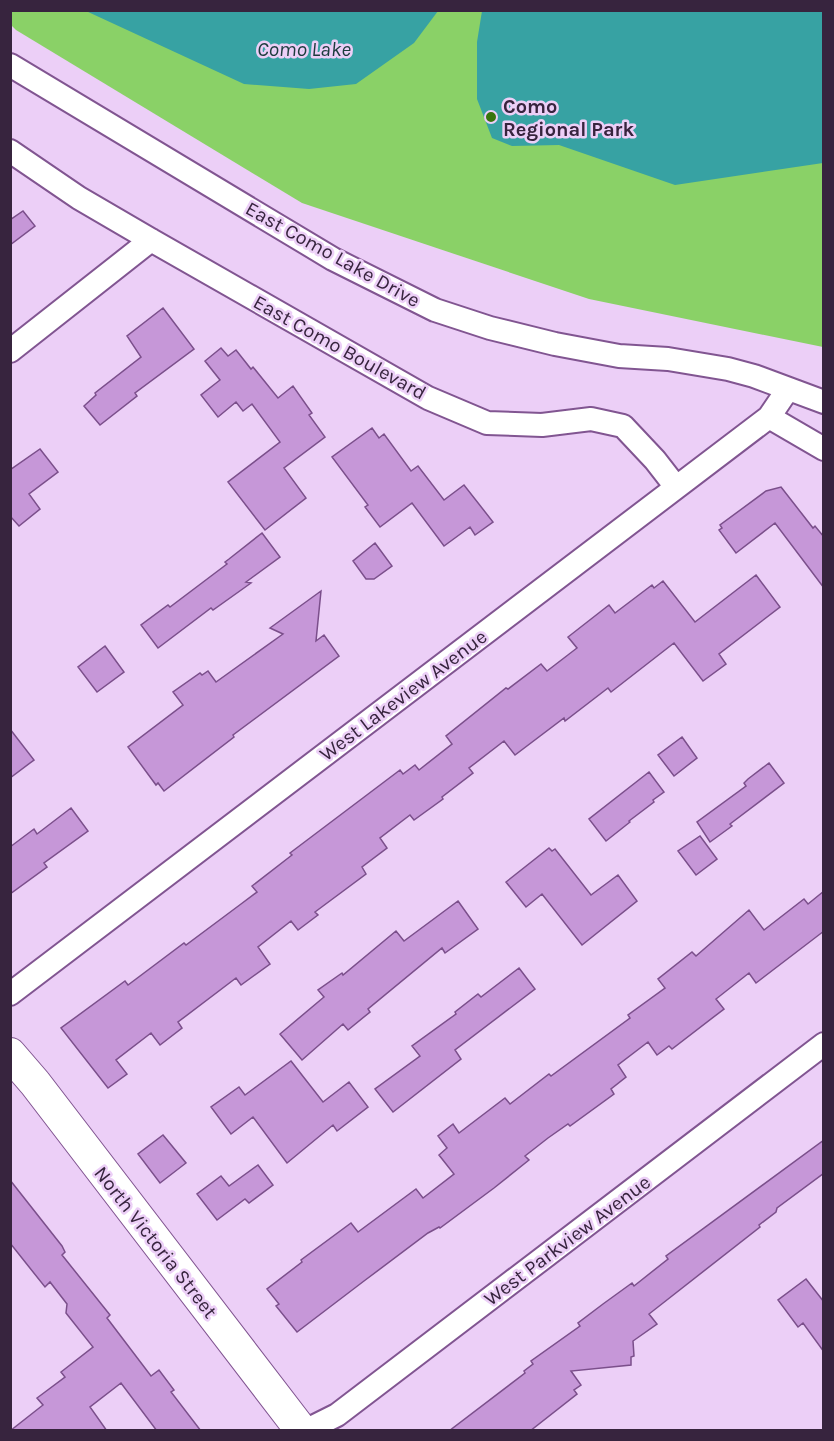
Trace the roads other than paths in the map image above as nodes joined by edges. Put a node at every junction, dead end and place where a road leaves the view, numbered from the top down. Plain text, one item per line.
1 (10, 65) edge
2 (10, 151) edge
3 (151, 240) junction
4 (10, 351) edge
5 (788, 389) junction
6 (824, 402) edge
7 (769, 417) junction
8 (824, 449) edge
9 (676, 487) junction
10 (10, 994) edge
11 (824, 1044) edge
12 (10, 1054) edge
13 (301, 1431) edge
14 (307, 1431) edge

1 - 5 street, East Como Lake Drive
2 - 3 street, East Como Boulevard
3 - 4 street
3 - 9 street, East Como Boulevard
5 - 6 street, East Como Lake Drive
5 - 7 street, West Lakeview Avenue
7 - 8 street
7 - 9 street, West Lakeview Avenue
9 - 10 street, West Lakeview Avenue
11 - 14 street, West Parkview Avenue
12 - 13 street, North Victoria Street

